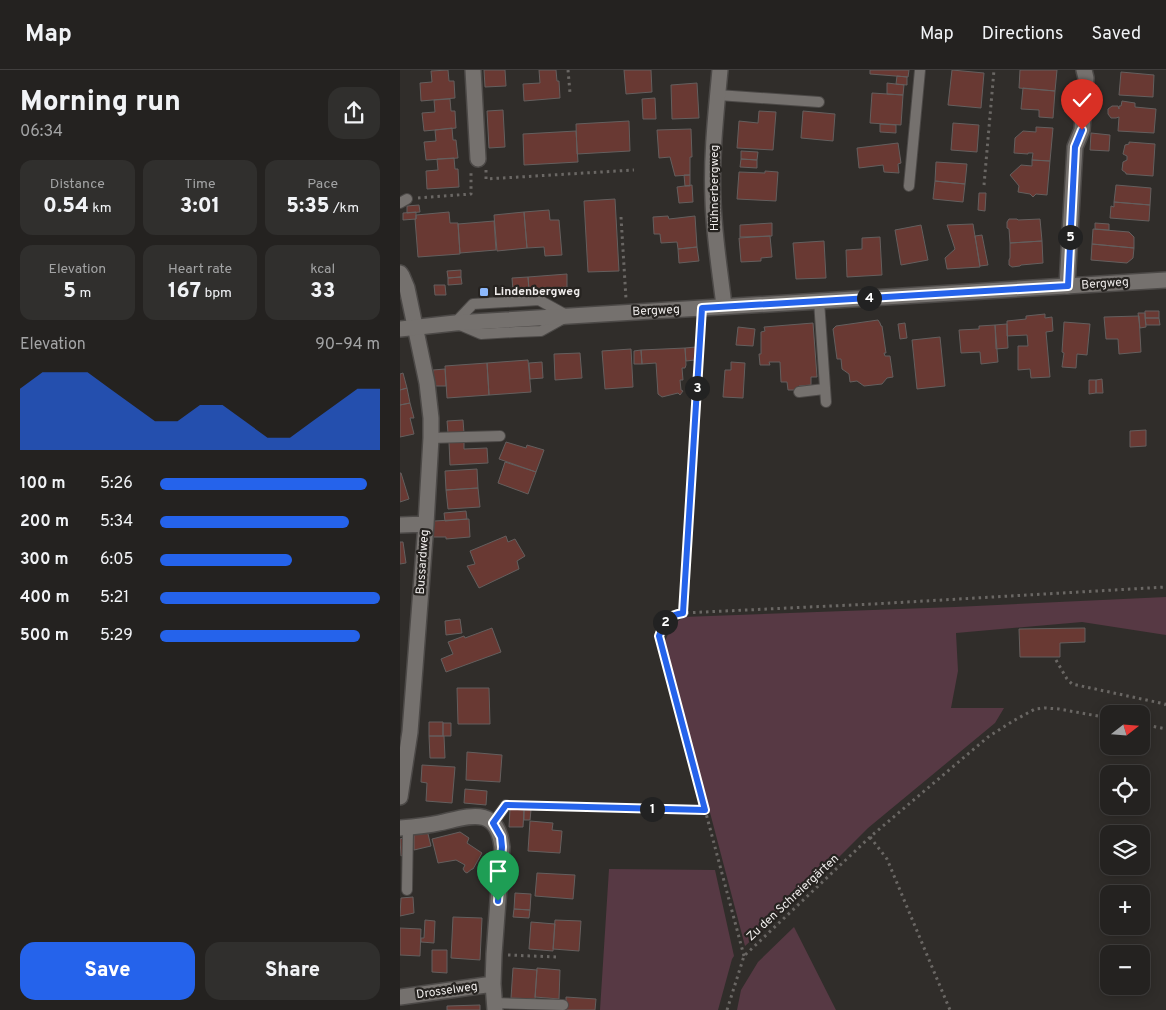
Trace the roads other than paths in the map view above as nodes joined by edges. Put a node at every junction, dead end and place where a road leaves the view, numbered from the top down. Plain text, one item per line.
1 (473, 70) edge
2 (720, 70) edge
3 (920, 70) edge
4 (1084, 70) edge
5 (718, 95) junction
6 (819, 102) dead end
7 (478, 159) road end
8 (909, 186) dead end
9 (400, 273) edge
10 (1166, 280) edge
11 (1068, 286) junction
12 (819, 301) junction
13 (724, 306) junction
14 (415, 327) junction
15 (400, 329) edge
16 (824, 389) junction
17 (799, 392) dead end
18 (826, 402) dead end
19 (500, 436) dead end
20 (431, 438) junction
21 (426, 524) junction
22 (400, 525) edge
23 (400, 796) edge
24 (506, 805) road end
25 (493, 823) junction
26 (404, 828) edge
27 (407, 890) dead end
28 (493, 984) junction
29 (400, 997) edge
30 (563, 1005) dead end
31 (495, 1007) edge

1 - 7 street
2 - 5 street, Hühnerbergweg
3 - 8 lane
4 - 11 street
5 - 6 lane
5 - 13 street, Hühnerbergweg
9 - 14 street, Bussardweg
10 - 11 street, Bergweg
11 - 12 street, Bergweg
12 - 13 street, Bergweg
12 - 16 lane
13 - 14 street, Bergweg
14 - 15 street, Bergweg
14 - 20 street, Bussardweg
16 - 17 lane
16 - 18 lane
19 - 20 lane
20 - 21 street, Bussardweg
21 - 22 street
21 - 23 street, Bussardweg
24 - 25 lane
25 - 26 street
25 - 28 street, Drosselweg
26 - 27 lane
28 - 29 street, Drosselweg
28 - 31 street, Drosselweg
30 - 31 lane

